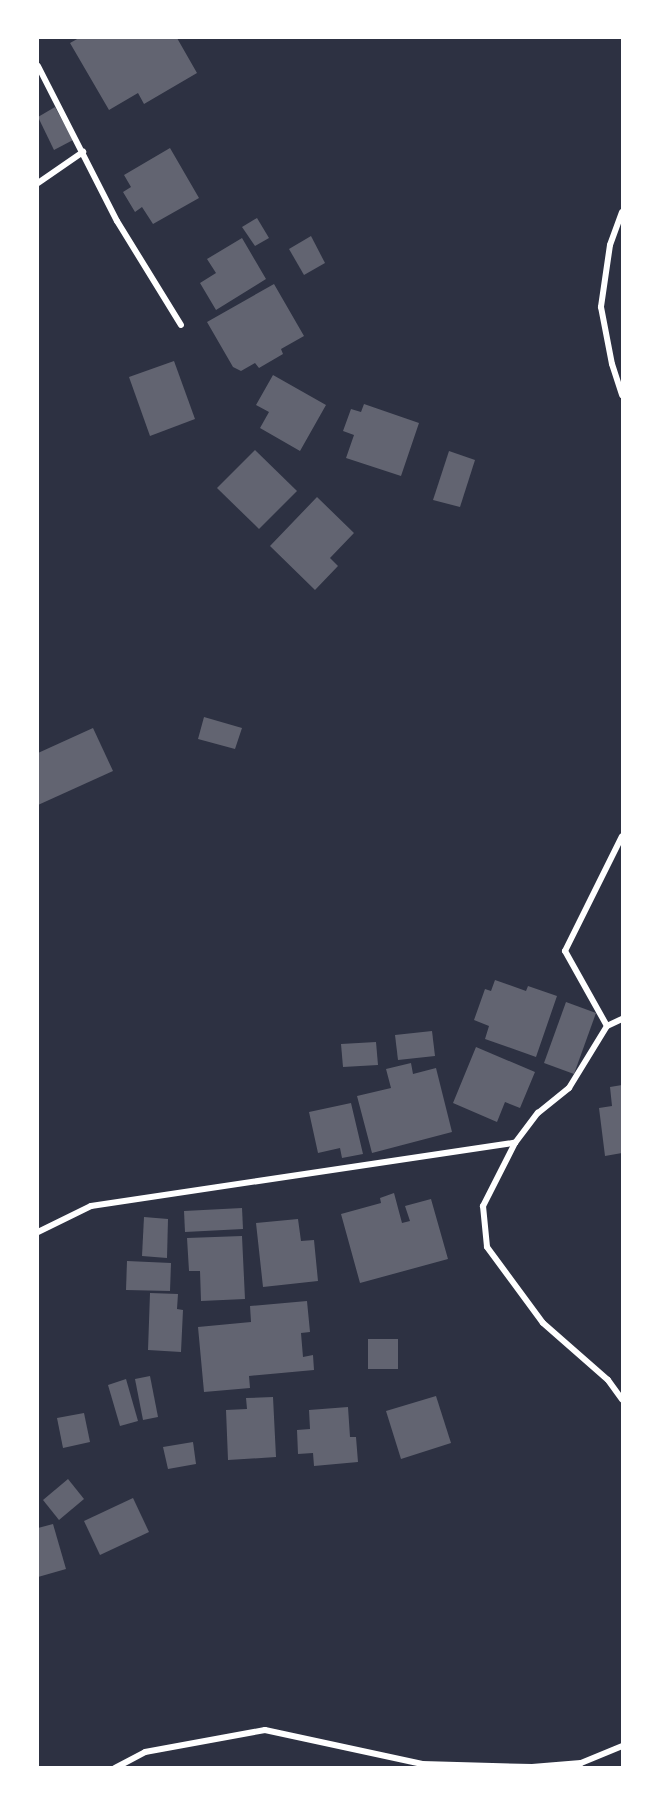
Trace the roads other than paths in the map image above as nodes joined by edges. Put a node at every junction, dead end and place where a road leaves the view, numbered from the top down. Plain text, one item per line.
1 (38, 66) edge
2 (83, 152) junction
3 (38, 183) edge
4 (622, 212) edge
5 (182, 325) dead end
6 (622, 394) edge
7 (622, 836) edge
8 (622, 1019) edge
9 (606, 1026) junction
10 (515, 1143) junction
11 (38, 1232) edge
12 (622, 1399) edge
13 (622, 1746) edge
14 (114, 1767) edge

1 - 2 street
2 - 3 street
2 - 5 street
4 - 6 street
7 - 9 street
8 - 9 street
9 - 10 street
10 - 11 street
10 - 12 street
13 - 14 street

